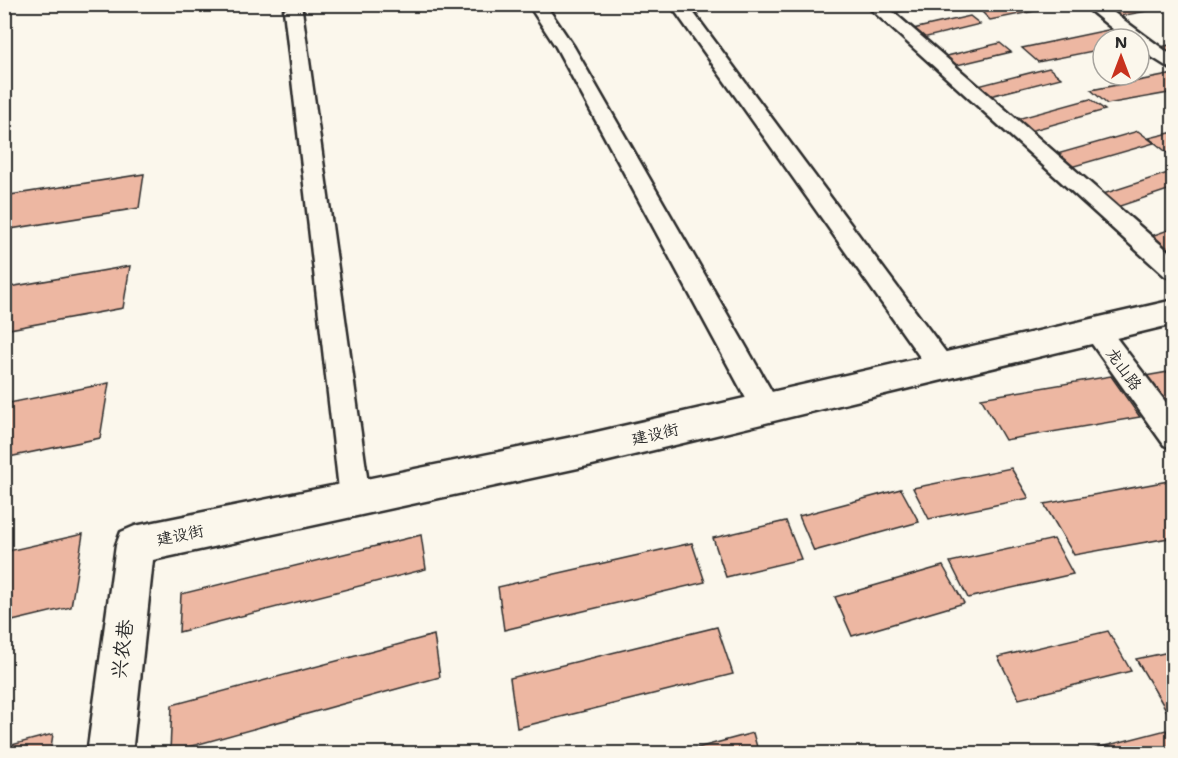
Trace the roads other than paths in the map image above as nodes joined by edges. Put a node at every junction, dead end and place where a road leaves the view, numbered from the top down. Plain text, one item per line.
1 (536, 4) edge
2 (678, 4) edge
3 (873, 4) edge
4 (1090, 4) edge
5 (292, 10) dead end
6 (1121, 27) edge
7 (1151, 50) edge
8 (1173, 66) edge
9 (1173, 270) edge
10 (1173, 312) edge
11 (1096, 330) junction
12 (941, 366) junction
13 (766, 408) junction
14 (1173, 436) edge
15 (355, 498) junction
16 (135, 545) joint
17 (109, 753) edge

1 - 13 street
2 - 12 street
3 - 9 street
4 - 6 street
5 - 15 street
7 - 8 street
10 - 11 street, 建设街
11 - 12 street, 建设街
11 - 14 street, 龙山路
12 - 13 street, 建设街
13 - 15 street, 建设街
15 - 16 street, 建设街
16 - 17 street, 兴农巷

